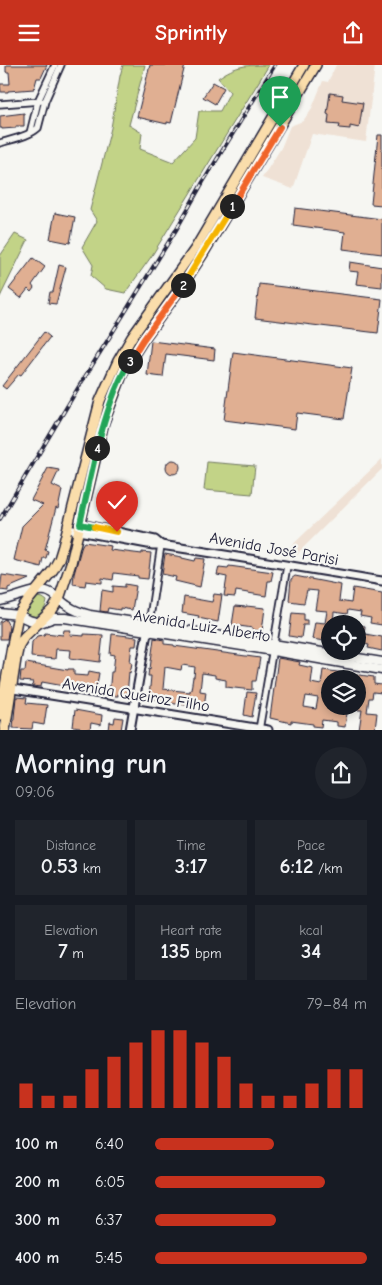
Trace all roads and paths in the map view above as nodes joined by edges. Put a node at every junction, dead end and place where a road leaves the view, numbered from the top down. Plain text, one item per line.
1 (61, 65) edge
2 (304, 65) edge
3 (316, 65) edge
4 (54, 66) edge
5 (38, 101) junction
6 (45, 101) junction
7 (0, 103) edge
8 (30, 133) junction
9 (0, 143) edge
10 (79, 528) junction
11 (68, 529) junction
12 (161, 545) junction
13 (287, 566) junction
14 (382, 581) edge
15 (36, 591) junction
16 (59, 599) junction
17 (0, 601) edge
18 (0, 613) edge
19 (18, 615) junction
20 (40, 623) junction
21 (148, 627) junction
22 (273, 647) junction
23 (382, 662) edge
24 (382, 670) edge
25 (5, 688) edge
26 (134, 708) junction
27 (0, 715) edge
28 (259, 729) edge
29 (5, 730) edge
30 (130, 730) edge
31 (268, 730) edge

1 - 6 street
2 - 11 main road
3 - 10 main road
4 - 5 street
5 - 6 street
5 - 7 street
5 - 8 street
6 - 8 street
8 - 9 street
10 - 11 street, Avenida José Parisi
10 - 12 street, Avenida José Parisi
10 - 16 main road
11 - 15 main road
12 - 13 street, Avenida José Parisi
12 - 21 street
13 - 14 street, Avenida José Parisi
13 - 22 street
15 - 16 main road, Avenida Luiz Alberto
15 - 17 main road
15 - 19 main road
16 - 20 main road
16 - 21 main road, Avenida Luiz Alberto
18 - 19 main road
19 - 20 main road
19 - 25 main road
20 - 21 main road, Avenida Luiz Alberto
20 - 25 main road
21 - 22 main road, Avenida Luiz Alberto
21 - 26 street
22 - 23 main road, Avenida Luiz Alberto
22 - 24 main road, Avenida Luiz Alberto
22 - 28 street
25 - 26 street, Avenida Queiroz Filho
25 - 27 main road
25 - 29 main road
26 - 28 street, Avenida Queiroz Filho
26 - 30 street
28 - 31 street, Avenida Queiroz Filho

